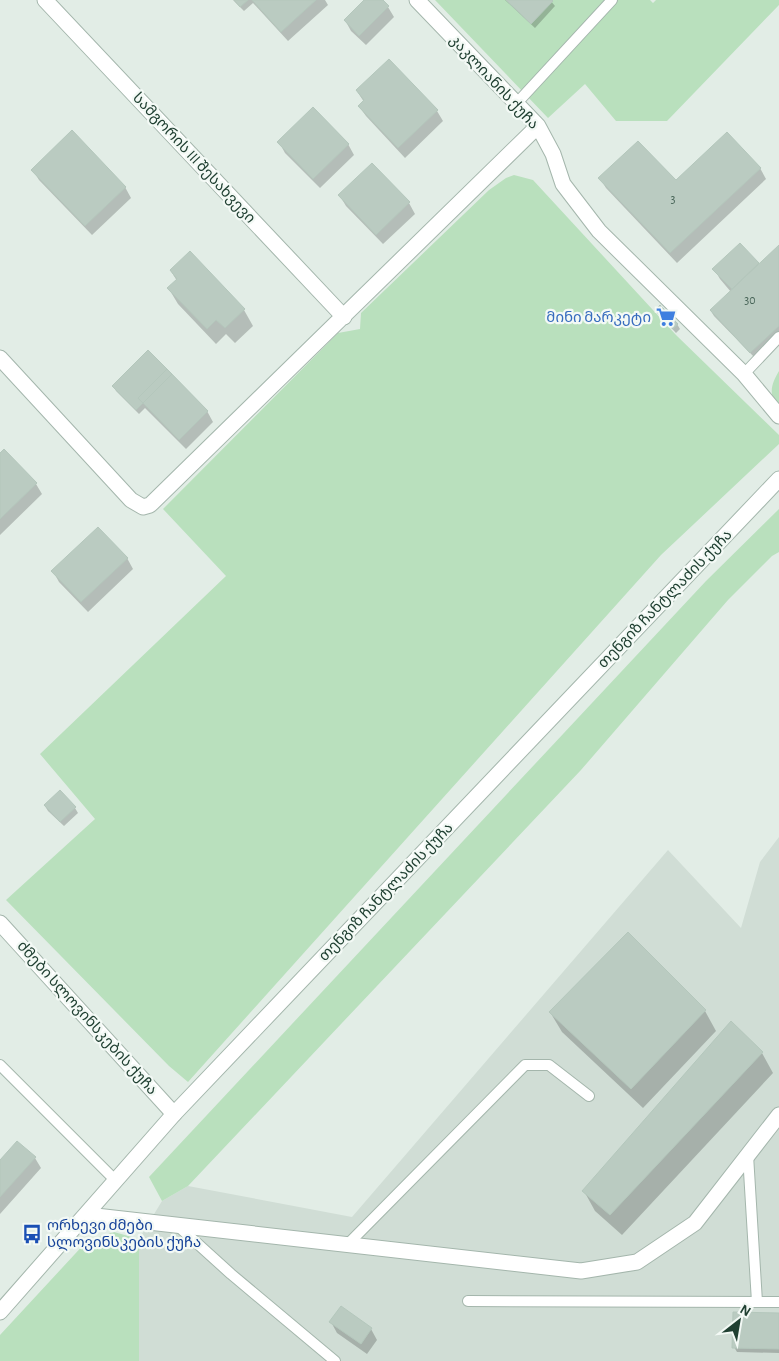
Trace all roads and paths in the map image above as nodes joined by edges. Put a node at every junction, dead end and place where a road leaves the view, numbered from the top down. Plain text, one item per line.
1 (45, 0) edge
2 (417, 0) edge
3 (612, 0) edge
4 (516, 104) junction
5 (538, 126) junction
6 (344, 317) junction
7 (779, 337) edge
8 (0, 358) edge
9 (744, 374) junction
10 (779, 416) edge
11 (779, 478) edge
12 (0, 923) edge
13 (0, 1065) edge
14 (589, 1096) dead end
15 (174, 1114) junction
16 (779, 1115) edge
17 (748, 1155) junction
18 (116, 1181) junction
19 (87, 1215) junction
20 (177, 1225) junction
21 (348, 1244) junction
22 (468, 1301) dead end
23 (757, 1302) junction
24 (779, 1302) edge
25 (0, 1312) edge
26 (335, 1361) edge

1 - 6 street, სამგორის III შესახვევი
2 - 4 street, კაკლიანის ქუჩა
3 - 4 lane
4 - 5 street, კაკლიანის ქუჩა
5 - 6 street
5 - 9 street, კაკლიანის ქუჩა
6 - 8 street
7 - 9 lane
9 - 10 street, კაკლიანის ქუჩა
11 - 15 street, თენგიზ ჩანტლაძის ქუჩა
12 - 15 street, ძმები სლოვინსკების ქუჩა
13 - 18 lane
14 - 21 lane
15 - 18 street, თენგიზ ჩანტლაძის ქუჩა
16 - 17 street
17 - 21 street
17 - 23 lane
18 - 19 street, თენგიზ ჩანტლაძის ქუჩა
19 - 20 street
19 - 25 street, თენგიზ ჩანტლაძის ქუჩა
20 - 21 street
20 - 26 lane
22 - 23 lane
23 - 24 lane

